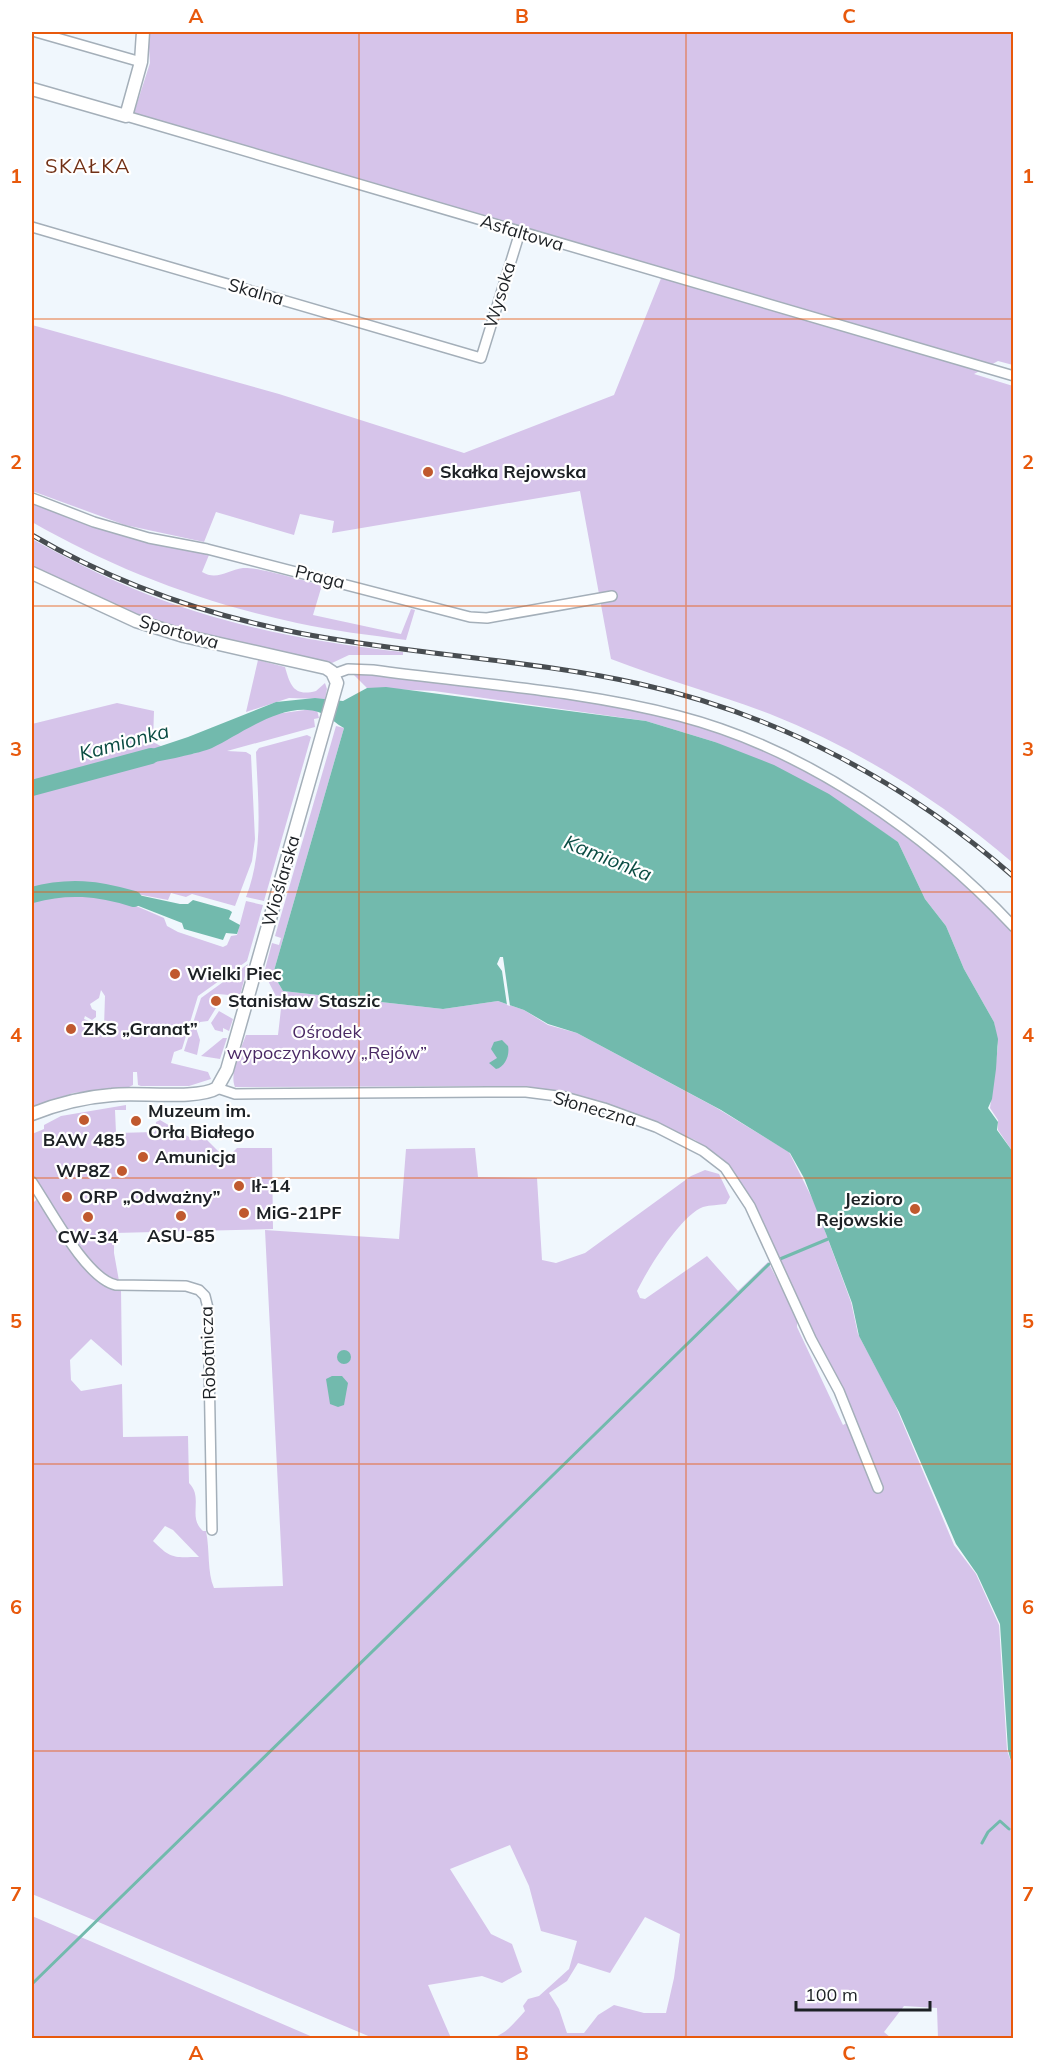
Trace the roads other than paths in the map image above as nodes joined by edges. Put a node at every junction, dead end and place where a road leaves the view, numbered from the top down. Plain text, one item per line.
1 (36, 32) edge
2 (143, 32) edge
3 (141, 62) junction
4 (32, 89) edge
5 (126, 116) junction
6 (32, 227) edge
7 (520, 232) junction
8 (481, 358) joint
9 (1014, 376) edge
10 (32, 498) edge
11 (32, 573) edge
12 (612, 596) dead end
13 (333, 673) junction
14 (1014, 927) edge
15 (217, 1088) junction
16 (32, 1114) edge
17 (32, 1182) edge
18 (878, 1488) dead end
19 (212, 1530) dead end

1 - 3 street
2 - 3 street
3 - 5 street
4 - 5 street, Asfaltowa
5 - 7 street, Asfaltowa
6 - 8 street, Skalna
7 - 8 street, Wysoka
7 - 9 street, Asfaltowa
10 - 12 street, Praga
11 - 13 street, Sportowa
13 - 14 street
13 - 15 street, Wioślarska
15 - 16 street, Słoneczna
15 - 18 street, Słoneczna
17 - 19 street, Robotnicza

